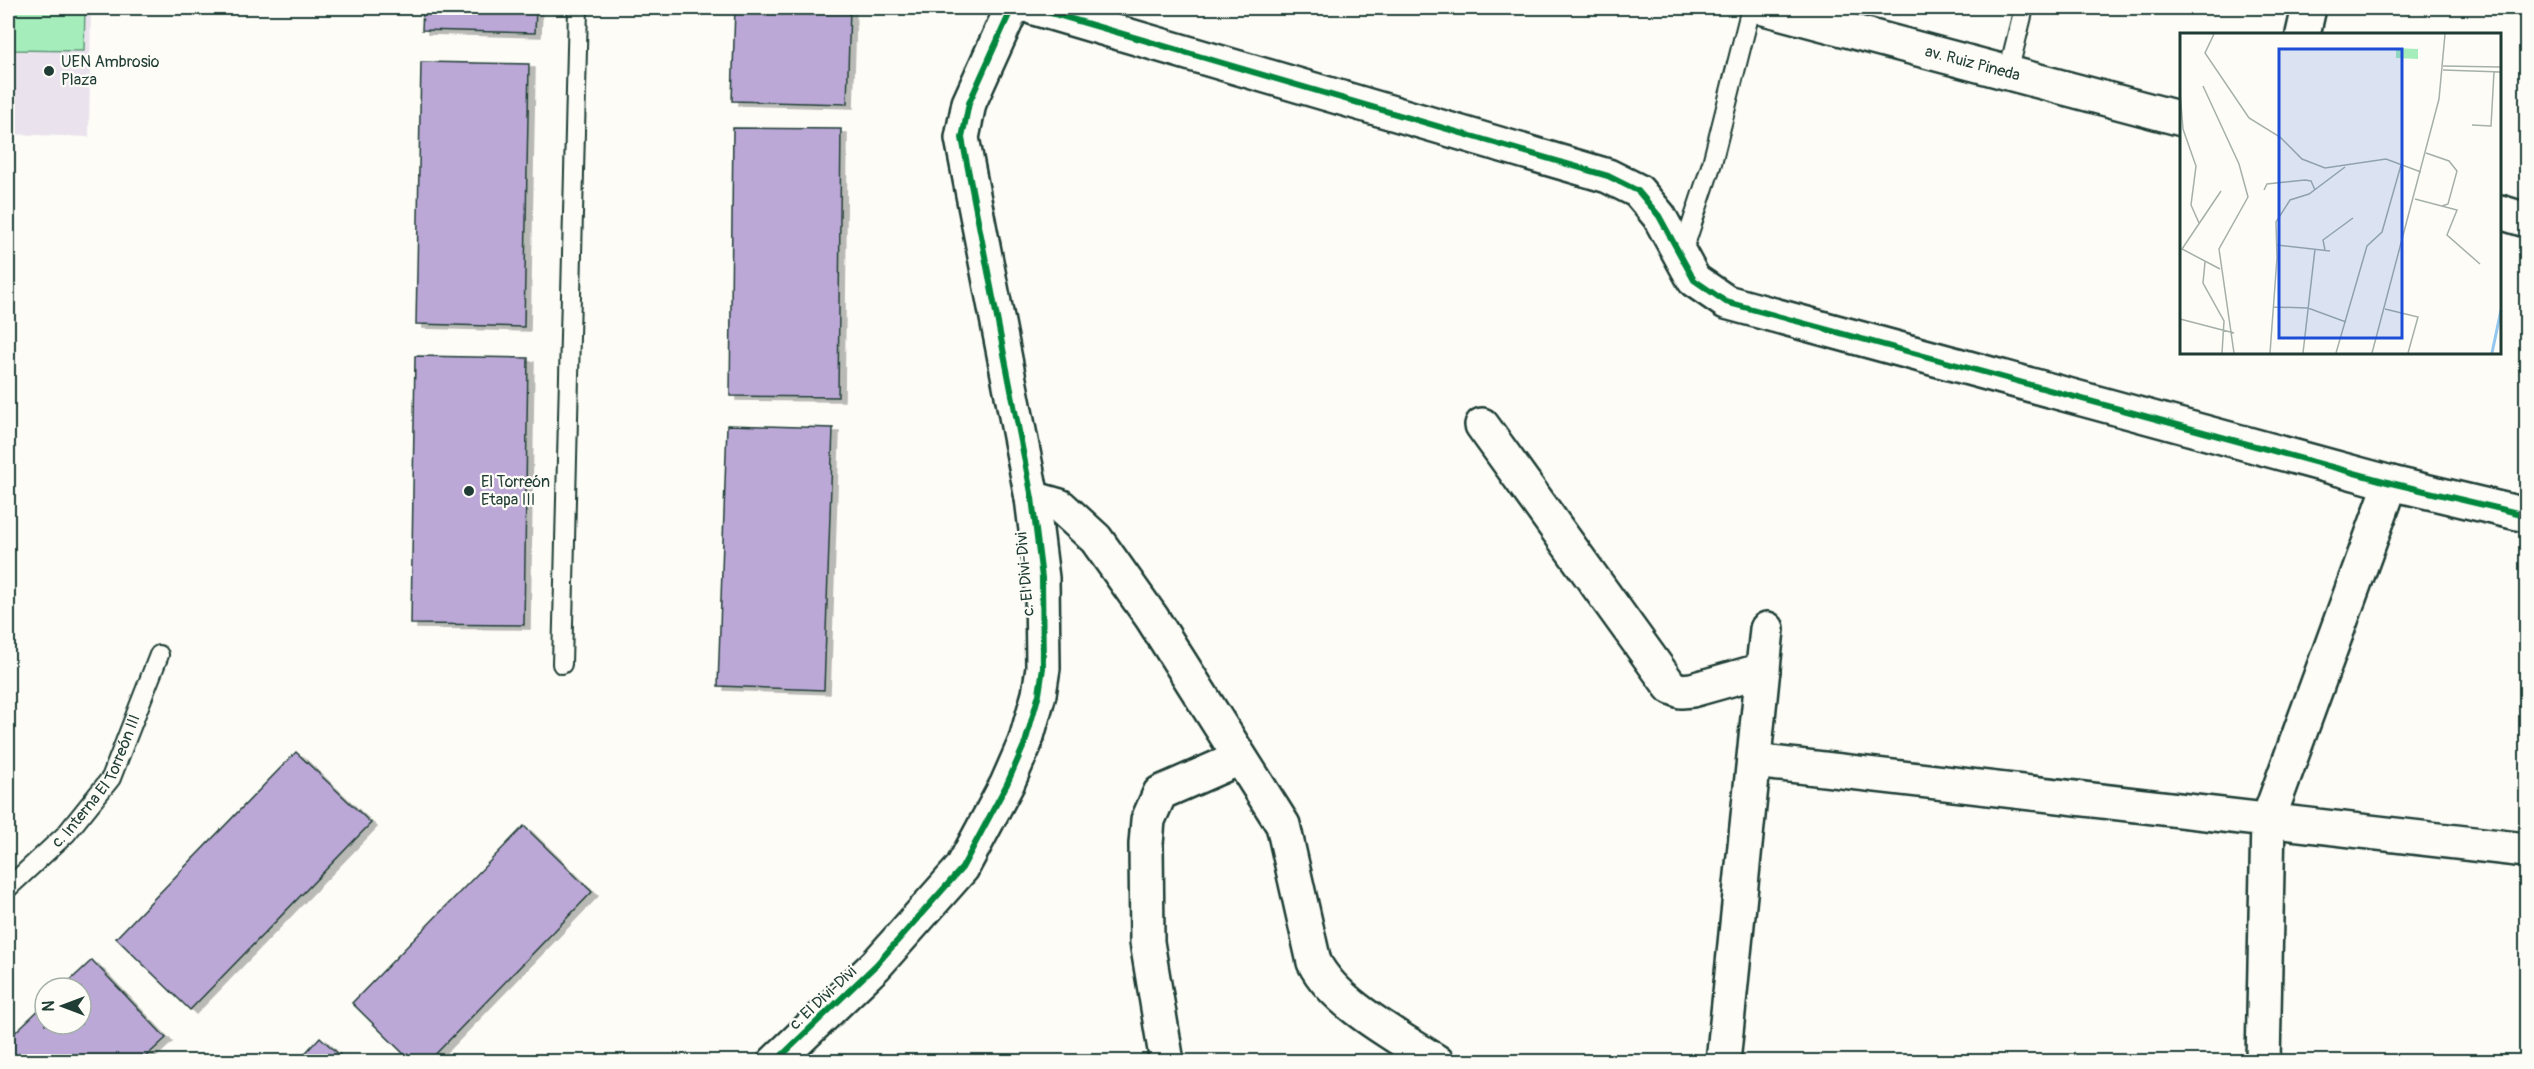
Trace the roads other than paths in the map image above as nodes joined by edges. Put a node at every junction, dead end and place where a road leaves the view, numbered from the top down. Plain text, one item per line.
1 (578, 8) edge
2 (1012, 8) edge
3 (1034, 8) edge
4 (1751, 8) edge
5 (1764, 8) edge
6 (2024, 8) edge
7 (2309, 8) edge
8 (2303, 33) edge
9 (2008, 73) junction
10 (2180, 119) edge
11 (2501, 213) edge
12 (2526, 220) edge
13 (1681, 257) junction
14 (1482, 424) dead end
15 (2391, 483) junction
16 (1032, 498) junction
17 (2526, 515) edge
18 (1767, 629) dead end
19 (159, 655) dead end
20 (562, 664) dead end
21 (1763, 670) junction
22 (1240, 758) junction
23 (1754, 761) junction
24 (2268, 820) junction
25 (2526, 850) edge
26 (8, 888) edge
27 (775, 1062) edge
28 (1167, 1062) edge
29 (1437, 1062) edge
30 (1723, 1062) edge
31 (2263, 1062) edge

1 - 20 lane
2 - 16 street, c. El Divi-Divi
3 - 13 street
4 - 13 lane
5 - 9 street, av. Ruiz Pineda
6 - 9 lane
7 - 8 street
9 - 10 street, av. Ruiz Pineda
11 - 12 street
13 - 15 street
14 - 21 street
15 - 17 street
15 - 24 street
16 - 22 street
16 - 27 street, c. El Divi-Divi
18 - 21 street
19 - 26 lane, c. Interna El Torreón III
21 - 23 street
22 - 28 street
22 - 29 street
23 - 24 street
23 - 30 street
24 - 25 street
24 - 31 street

